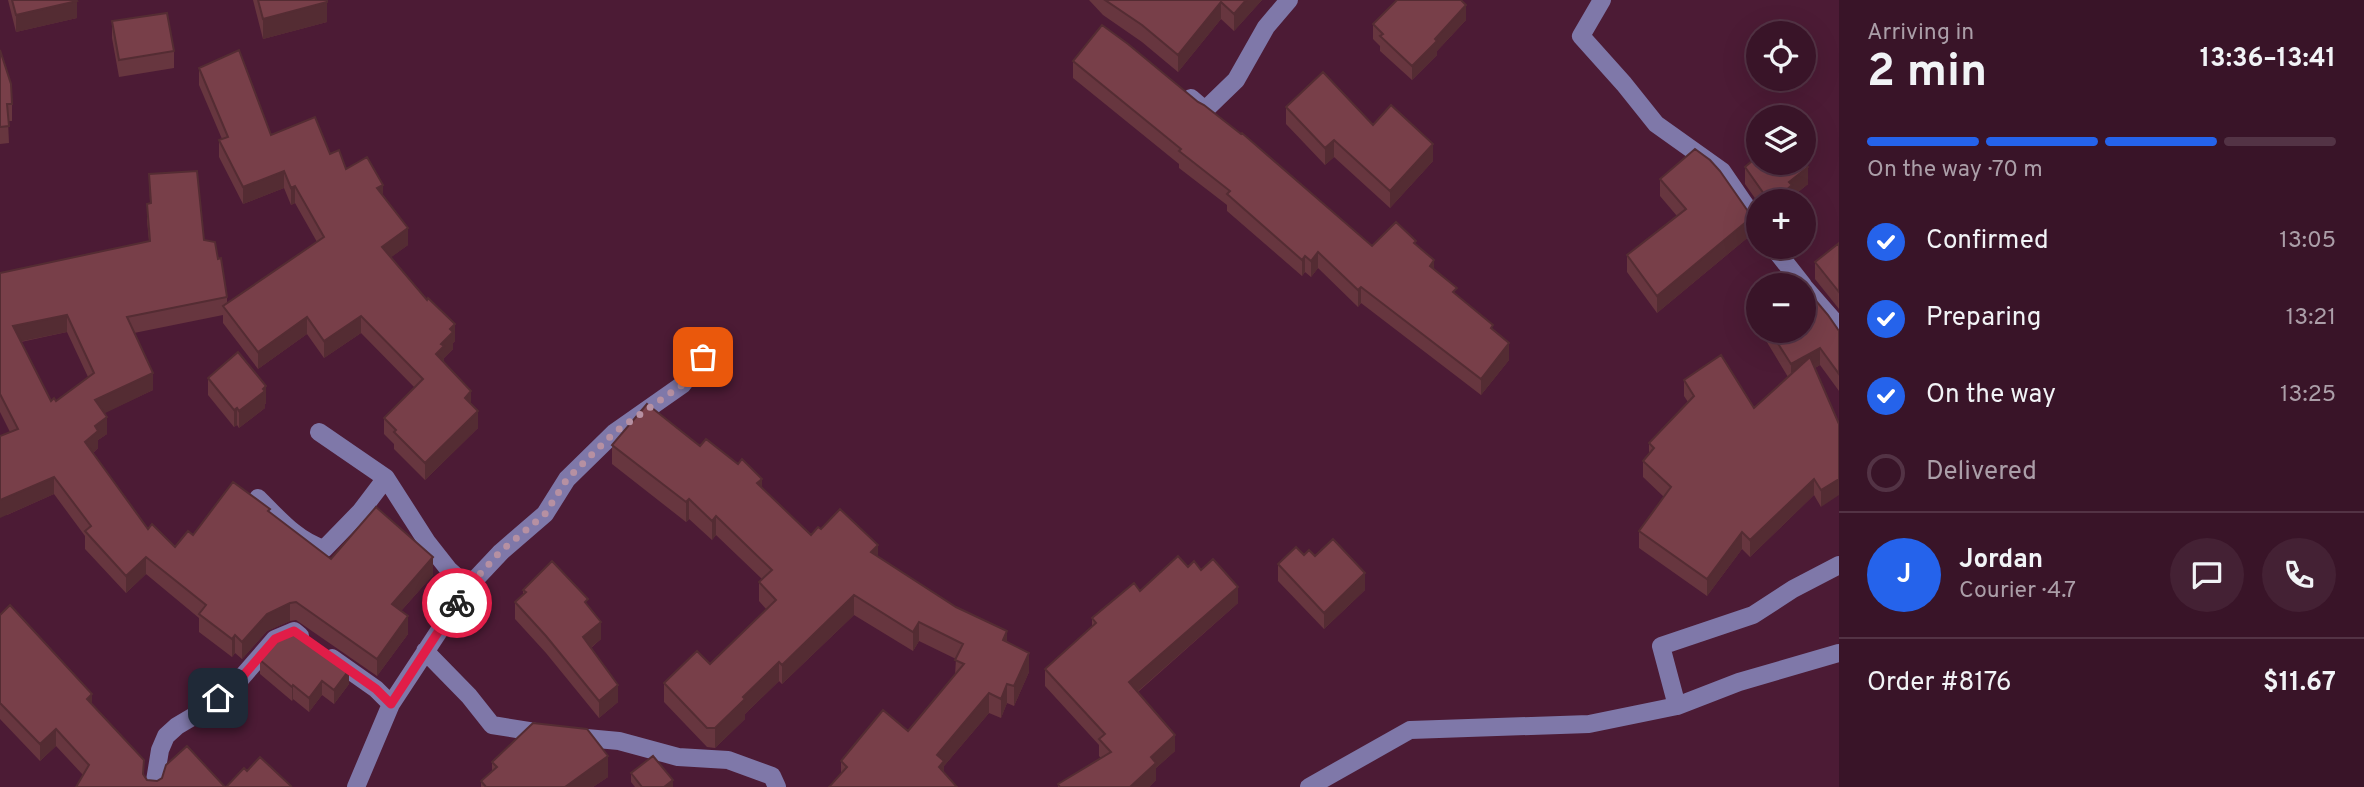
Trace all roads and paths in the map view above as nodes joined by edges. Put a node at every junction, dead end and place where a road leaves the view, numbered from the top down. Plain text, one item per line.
1 (1289, 0) edge
2 (1602, 0) edge
3 (1175, 85) edge
4 (1746, 206) edge
5 (1782, 259) edge
6 (1793, 273) edge
7 (1816, 301) edge
8 (1839, 327) edge
9 (722, 342) dead end
10 (319, 432) dead end
11 (386, 478) junction
12 (258, 498) edge
13 (1839, 565) edge
14 (468, 587) junction
15 (425, 651) junction
16 (1839, 653) edge
17 (391, 704) junction
18 (1677, 706) junction
19 (154, 787) edge
20 (356, 787) edge
21 (777, 787) edge
22 (1309, 787) edge

1 - 3 street
2 - 4 street
5 - 6 street
7 - 8 street
9 - 14 street
10 - 11 street
11 - 12 street
11 - 14 street
13 - 18 street
14 - 15 street
15 - 17 street
15 - 21 street
16 - 18 street
17 - 19 street
17 - 20 street
18 - 22 street

